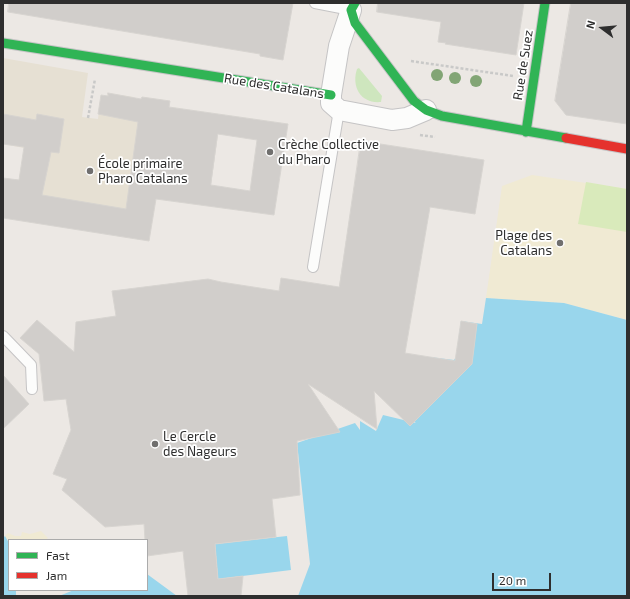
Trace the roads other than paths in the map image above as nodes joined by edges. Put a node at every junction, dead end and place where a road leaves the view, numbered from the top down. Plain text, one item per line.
1 (315, 3) edge
2 (545, 3) edge
3 (353, 7) edge
4 (3, 43) edge
5 (335, 103) junction
6 (426, 110) junction
7 (526, 132) junction
8 (627, 149) edge
9 (313, 267) dead end
10 (3, 336) edge
11 (32, 389) dead end

1 - 3 lane
2 - 7 street, Rue de Suez
3 - 5 street
3 - 6 street
4 - 5 street, Rue des Catalans
5 - 6 street, Rue des Catalans
5 - 9 lane
6 - 7 street
7 - 8 street
10 - 11 lane

